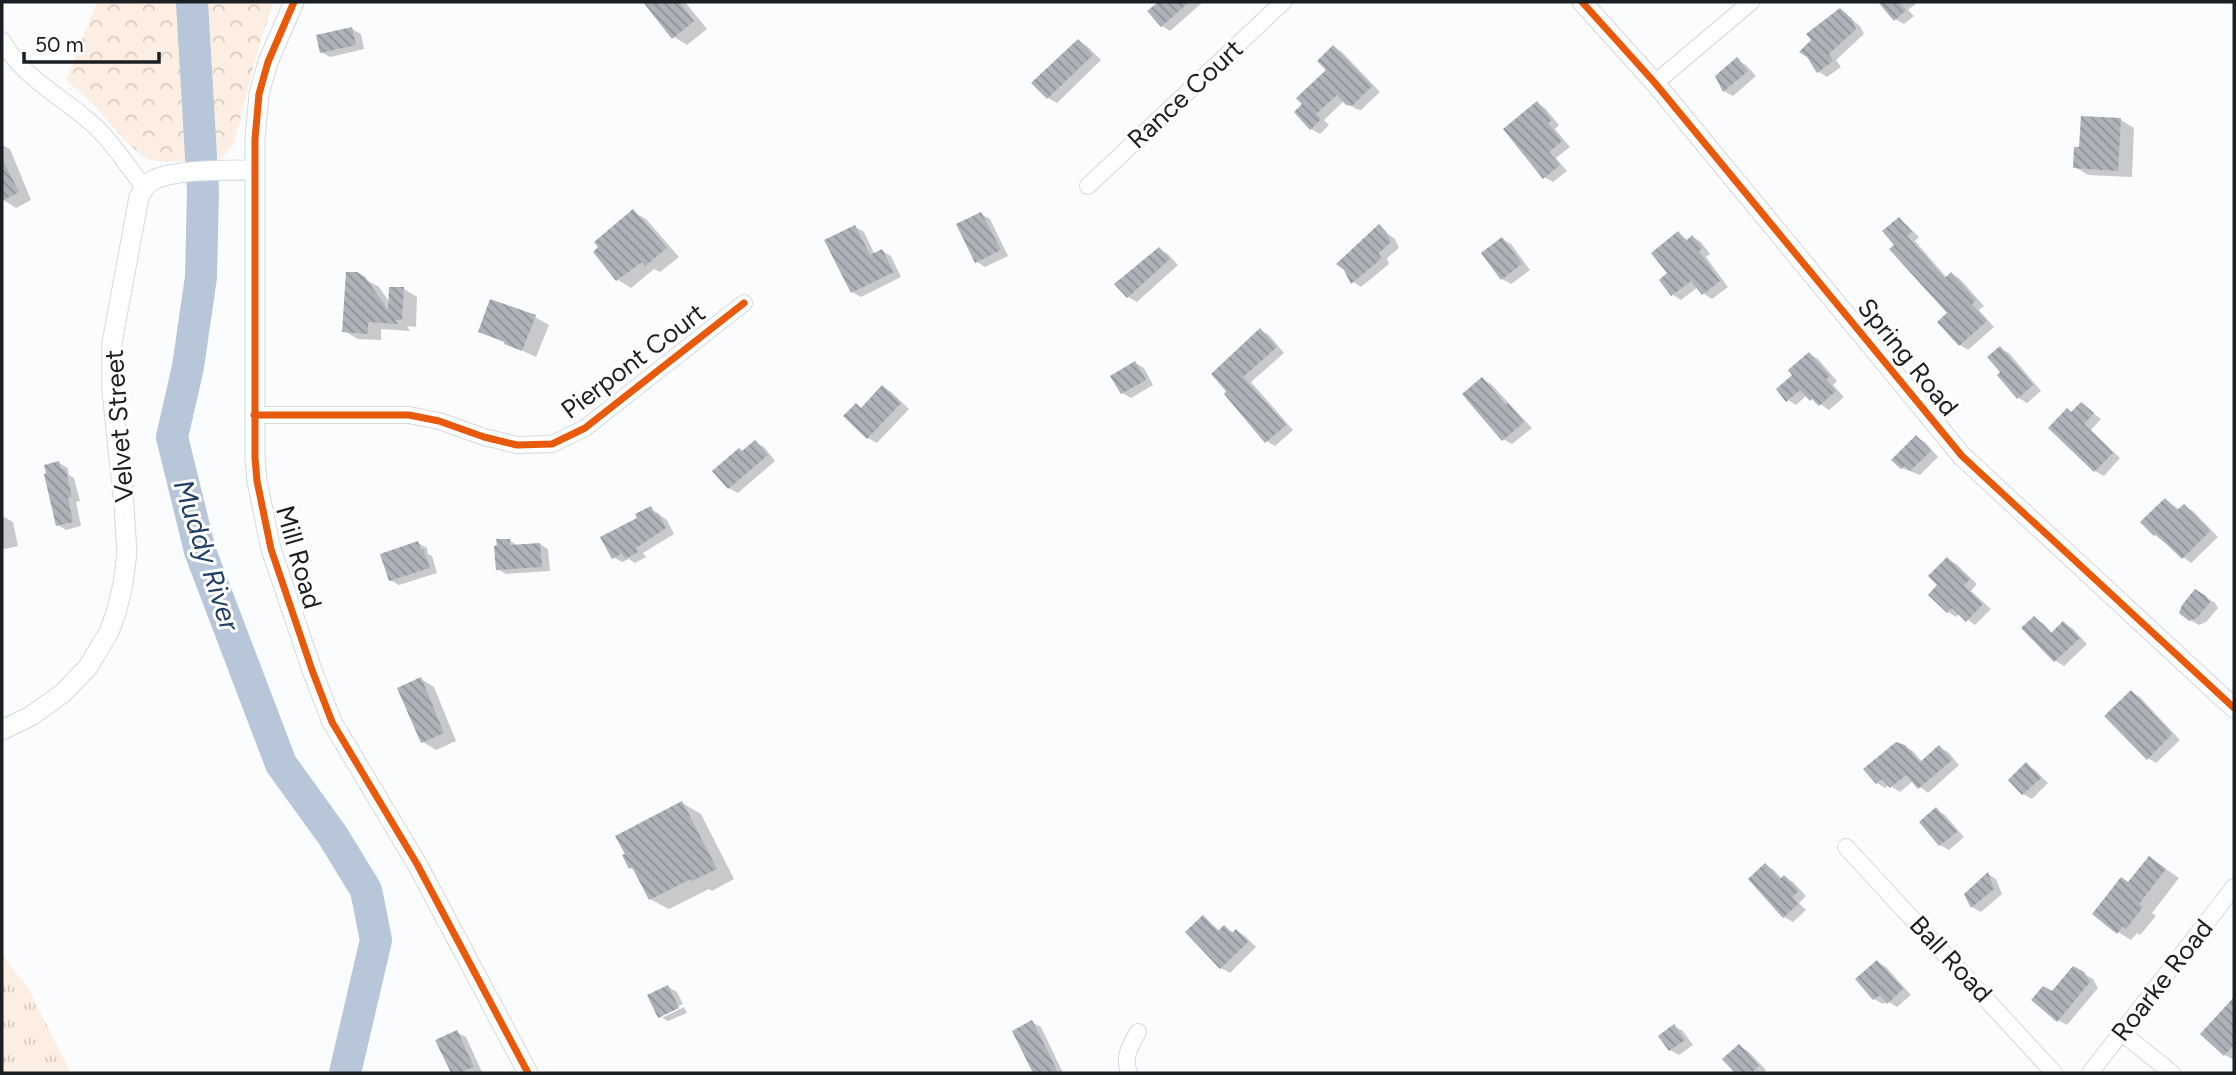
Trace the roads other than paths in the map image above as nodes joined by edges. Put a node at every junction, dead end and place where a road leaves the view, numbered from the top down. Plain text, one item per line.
1 (294, 2) edge
2 (1283, 2) edge
3 (1582, 2) edge
4 (1751, 2) edge
5 (2, 40) edge
6 (1655, 83) junction
7 (255, 170) junction
8 (1088, 186) dead end
9 (145, 187) junction
10 (744, 303) dead end
11 (254, 415) junction
12 (2234, 708) edge
13 (2, 730) edge
14 (1846, 847) dead end
15 (2234, 887) edge
16 (1138, 1032) dead end
17 (2122, 1033) junction
18 (528, 1073) edge
19 (1129, 1073) edge
20 (2054, 1073) edge
21 (2090, 1073) edge
22 (2172, 1073) edge

1 - 7 street, Mill Road
2 - 8 street, Rance Court
3 - 6 street, Spring Road
4 - 6 street
5 - 9 street
6 - 12 street, Spring Road
7 - 9 street
7 - 11 street, Mill Road
9 - 13 street, Velvet Street
10 - 11 street, Pierpont Court
11 - 18 street, Mill Road
14 - 20 street, Ball Road
15 - 17 street, Roarke Road
16 - 19 street
17 - 21 street, Roarke Road
17 - 22 street

